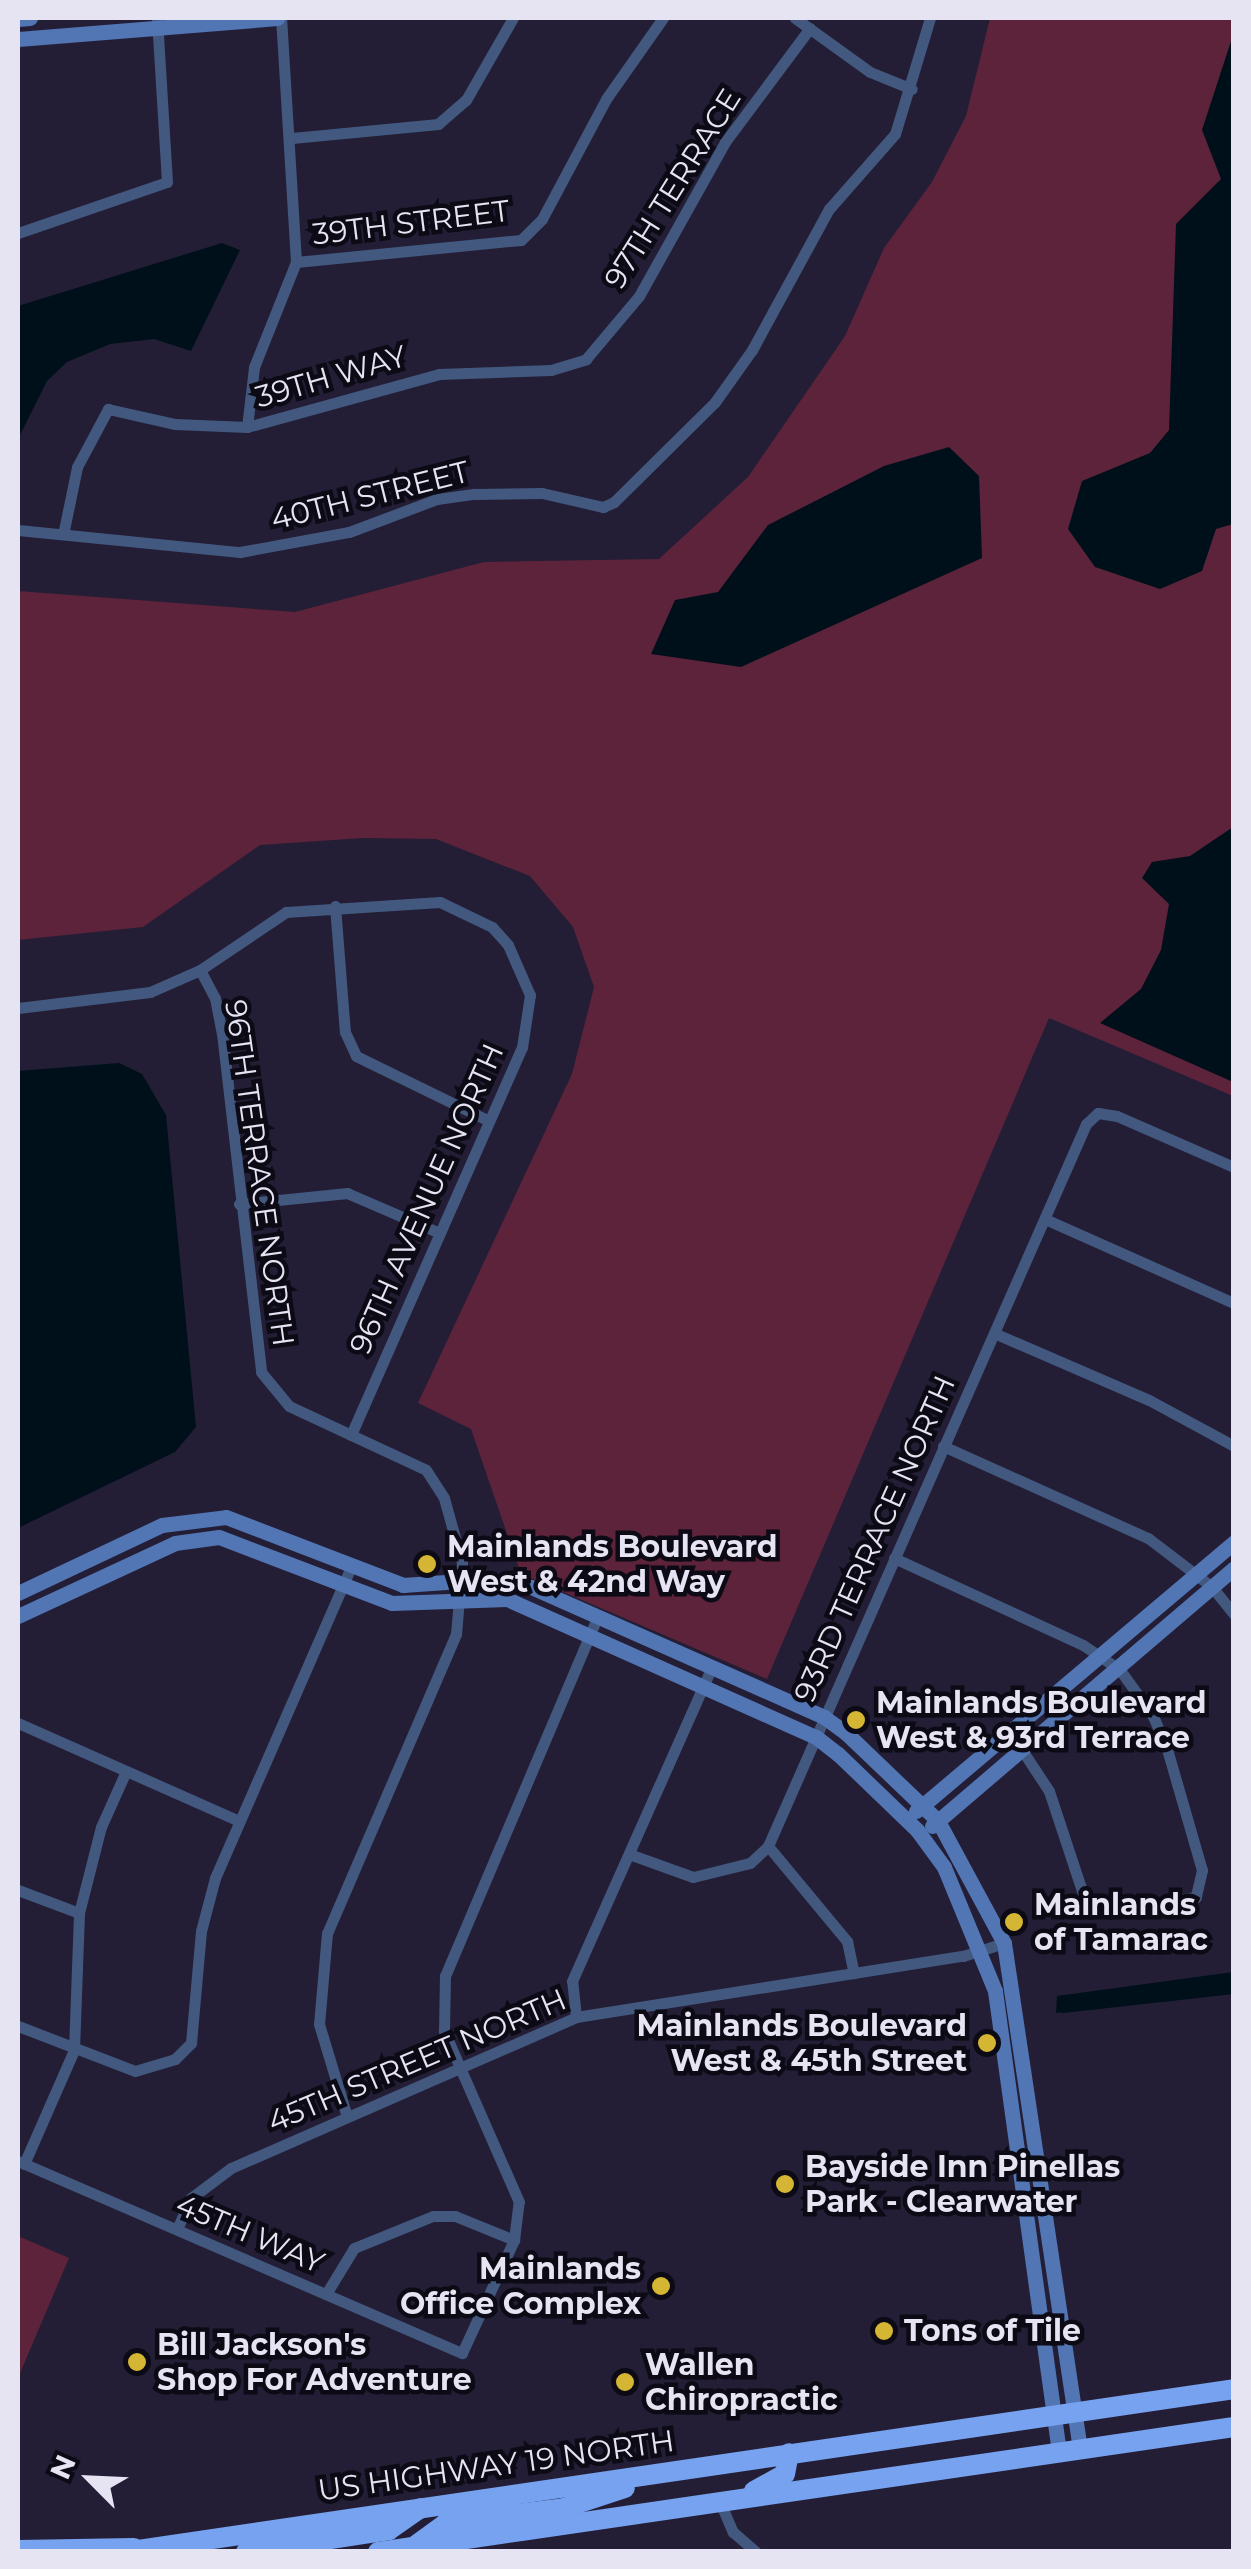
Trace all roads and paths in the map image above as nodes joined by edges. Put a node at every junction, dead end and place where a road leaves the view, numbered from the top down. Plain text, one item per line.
1 (18, 18) edge
2 (30, 18) edge
3 (279, 18) edge
4 (514, 18) edge
5 (664, 18) edge
6 (795, 18) edge
7 (930, 18) edge
8 (158, 22) edge
9 (810, 28) junction
10 (18, 39) edge
11 (912, 89) junction
12 (292, 138) junction
13 (18, 233) edge
14 (296, 262) junction
15 (570, 367) joint
16 (247, 427) junction
17 (18, 530) edge
18 (64, 530) junction
19 (335, 906) junction
20 (200, 970) junction
21 (18, 1008) edge
22 (489, 1122) junction
23 (1234, 1167) edge
24 (240, 1204) junction
25 (1045, 1220) junction
26 (440, 1233) junction
27 (1234, 1303) edge
28 (994, 1333) junction
29 (351, 1434) junction
30 (943, 1446) junction
31 (1234, 1446) edge
32 (1234, 1542) edge
33 (894, 1558) junction
34 (351, 1568) junction
35 (1234, 1568) edge
36 (1197, 1575) junction
37 (463, 1583) junction
38 (342, 1587) junction
39 (1212, 1588) junction
40 (18, 1593) edge
41 (462, 1601) junction
42 (1234, 1614) edge
43 (18, 1616) edge
44 (598, 1616) junction
45 (590, 1635) junction
46 (1104, 1656) junction
47 (712, 1666) junction
48 (1120, 1670) junction
49 (704, 1685) junction
50 (824, 1718) junction
51 (18, 1723) edge
52 (816, 1737) junction
53 (1022, 1750) junction
54 (126, 1771) junction
55 (922, 1806) junction
56 (906, 1818) junction
57 (237, 1820) junction
58 (938, 1821) junction
59 (922, 1836) junction
60 (768, 1846) junction
61 (628, 1854) junction
62 (18, 1890) edge
63 (79, 1912) junction
64 (1004, 1944) junction
65 (981, 1950) junction
66 (854, 1972) junction
67 (576, 2017) junction
68 (18, 2026) edge
69 (74, 2050) junction
70 (460, 2067) junction
71 (347, 2116) junction
72 (21, 2162) edge
73 (177, 2229) junction
74 (514, 2240) junction
75 (326, 2294) junction
76 (1234, 2389) edge
77 (1076, 2411) junction
78 (1052, 2414) junction
79 (1234, 2427) edge
80 (1069, 2450) junction
81 (789, 2454) junction
82 (679, 2470) junction
83 (727, 2501) junction
84 (421, 2508) junction
85 (416, 2546) junction
86 (151, 2548) junction
87 (18, 2550) edge
88 (124, 2552) edge
89 (246, 2552) edge
90 (378, 2552) edge
91 (756, 2552) edge

1 - 2 street
3 - 8 street
3 - 12 street
4 - 12 street
5 - 14 street, 39TH STREET
6 - 9 street
7 - 11 street
8 - 10 street
8 - 13 street
9 - 11 street
9 - 15 street, 97TH TERRACE
11 - 18 street, 40TH STREET
12 - 14 street
14 - 16 street
15 - 16 street, 39TH WAY
16 - 18 street, 39TH WAY
17 - 18 street, 40TH STREET
19 - 20 street
19 - 22 street
19 - 22 street, 96TH AVENUE NORTH
20 - 21 street
20 - 24 street, 96TH TERRACE NORTH
22 - 26 street, 96TH AVENUE NORTH
23 - 25 street, 93RD TERRACE NORTH
24 - 26 street
24 - 29 street, 96TH TERRACE NORTH
25 - 27 street
25 - 28 street, 93RD TERRACE NORTH
26 - 29 street, 96TH AVENUE NORTH
28 - 30 street, 93RD TERRACE NORTH
28 - 31 street
29 - 37 street
30 - 33 street, 93RD TERRACE NORTH
30 - 36 street
32 - 36 street
33 - 46 street
33 - 50 street, 93RD TERRACE NORTH
34 - 37 street
34 - 38 street
34 - 40 street
35 - 39 street
36 - 39 street
36 - 46 street
37 - 41 street
37 - 44 street
38 - 41 street
38 - 43 street
38 - 57 street
39 - 42 street
39 - 48 street
41 - 45 street
41 - 71 street
44 - 45 street
44 - 47 street
45 - 49 street
45 - 70 street
46 - 48 street
46 - 55 street
47 - 49 street
47 - 50 street
48 - 53 street
48 - 53 street
49 - 52 street
49 - 61 street
50 - 52 street, 93RD TERRACE NORTH
50 - 55 street
51 - 54 street
52 - 56 street
52 - 60 street, 93RD TERRACE NORTH
53 - 58 street
54 - 57 street
54 - 63 street
55 - 56 street
55 - 58 street
56 - 59 street
57 - 69 street
58 - 59 street
58 - 64 street
59 - 65 street
60 - 61 street
60 - 66 street
61 - 67 street
62 - 63 street
63 - 69 street
64 - 65 street, 45TH STREET NORTH
64 - 77 street
65 - 66 street, 45TH STREET NORTH
65 - 78 street
66 - 67 street, 45TH STREET NORTH
67 - 70 street, 45TH STREET NORTH
68 - 69 street
69 - 72 street
70 - 71 street, 45TH STREET NORTH
70 - 74 street
71 - 73 street, 45TH STREET NORTH
72 - 73 street, 45TH WAY
73 - 75 street, 45TH WAY
74 - 75 street
74 - 75 street, 45TH WAY
76 - 77 highway, US HIGHWAY 19 NORTH
77 - 78 highway, US HIGHWAY 19 NORTH
77 - 80 street
78 - 80 street
78 - 81 highway, US HIGHWAY 19 NORTH
79 - 80 highway
80 - 83 highway
81 - 82 highway, US HIGHWAY 19 NORTH
81 - 83 highway
82 - 84 highway, US HIGHWAY 19 NORTH
82 - 85 highway
83 - 85 highway
83 - 91 street
84 - 86 highway, US HIGHWAY 19 NORTH
84 - 89 highway
85 - 90 highway
86 - 87 highway
86 - 88 highway, US HIGHWAY 19 NORTH

